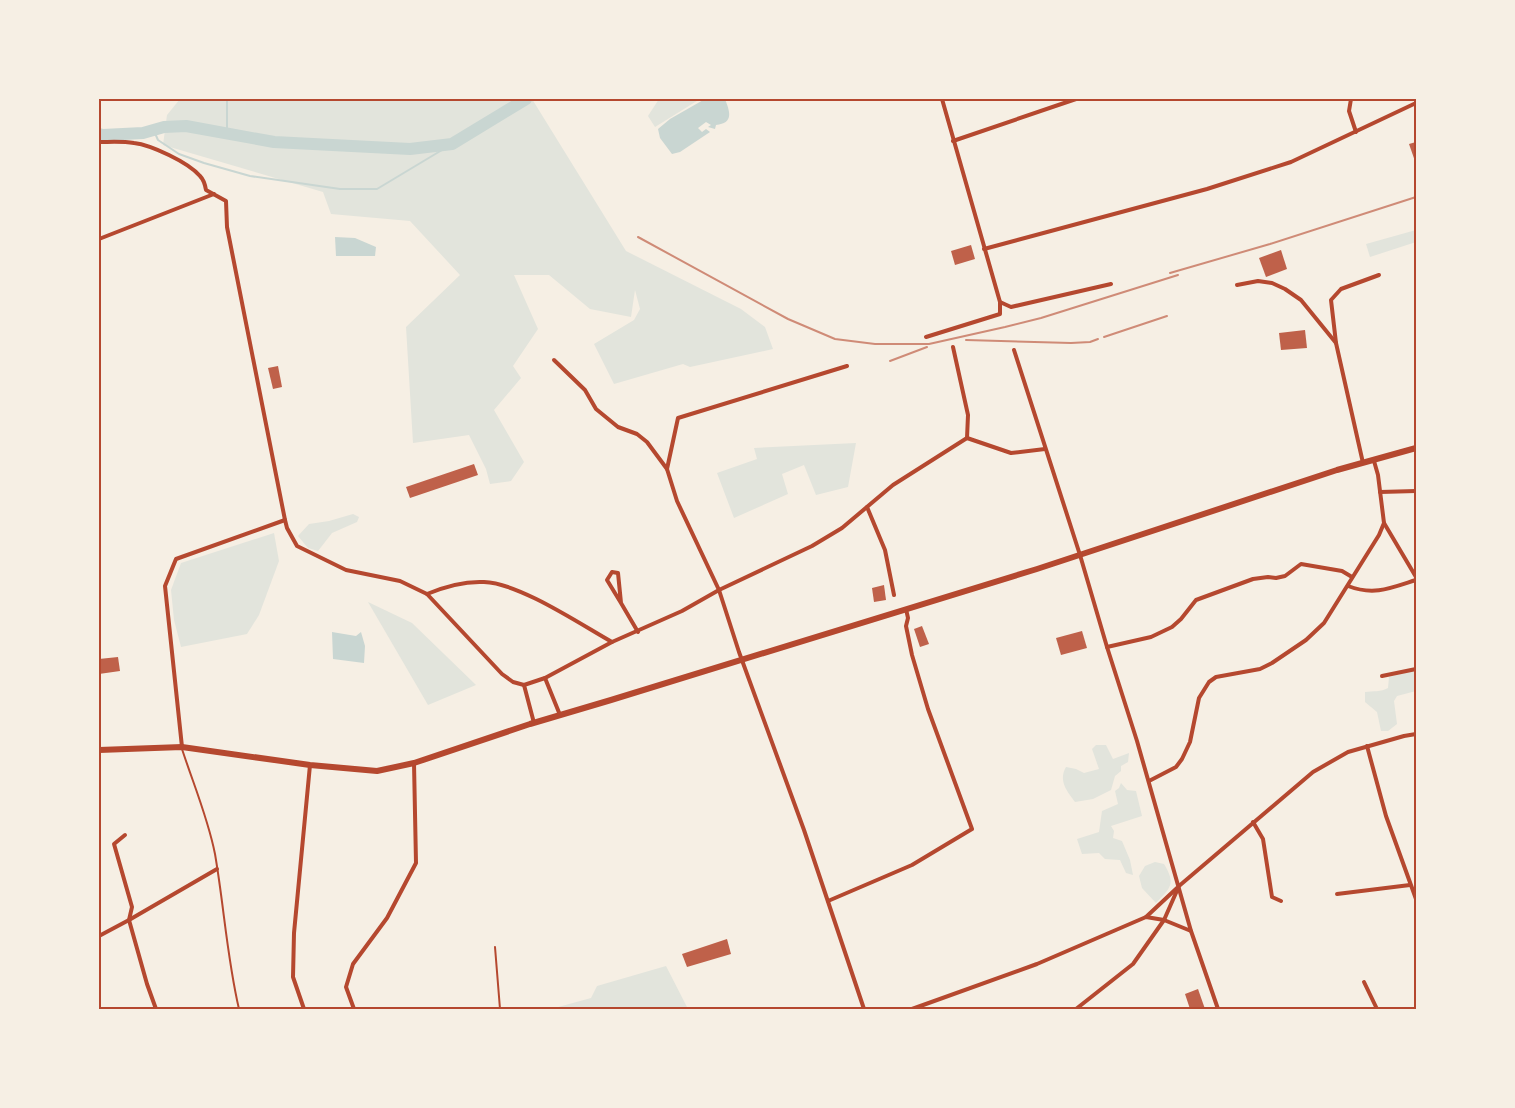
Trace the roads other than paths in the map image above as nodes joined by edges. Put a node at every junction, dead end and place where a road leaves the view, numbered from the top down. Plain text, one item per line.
1 (942, 99) edge
2 (1076, 99) edge
3 (1351, 99) edge
4 (1416, 104) edge
5 (1356, 132) junction
6 (953, 141) junction
7 (99, 142) edge
8 (214, 194) junction
9 (99, 239) edge
10 (984, 249) junction
11 (1379, 275) dead end
12 (1111, 284) dead end
13 (1237, 285) dead end
14 (1000, 302) junction
15 (926, 337) dead end
16 (1336, 343) junction
17 (953, 347) dead end
18 (1014, 350) dead end
19 (554, 360) dead end
20 (847, 366) dead end
21 (967, 438) junction
22 (1416, 448) edge
23 (1045, 449) junction
24 (1374, 461) junction
25 (1363, 463) junction
26 (667, 468) junction
27 (1416, 491) edge
28 (1380, 492) junction
29 (868, 507) junction
30 (285, 520) junction
31 (1384, 523) junction
32 (1080, 555) junction
33 (1352, 577) junction
34 (1416, 578) edge
35 (1348, 586) junction
36 (719, 590) junction
37 (427, 594) junction
38 (894, 594) dead end
39 (621, 603) junction
40 (906, 609) junction
41 (638, 632) junction
42 (612, 642) junction
43 (1107, 647) junction
44 (742, 660) junction
45 (1416, 669) edge
46 (1382, 676) dead end
47 (545, 678) junction
48 (524, 685) junction
49 (560, 715) junction
50 (534, 723) junction
51 (1416, 734) edge
52 (1367, 746) junction
53 (182, 748) junction
54 (99, 750) edge
55 (414, 763) junction
56 (310, 764) junction
57 (1148, 781) junction
58 (1253, 822) junction
59 (125, 835) dead end
60 (217, 869) junction
61 (1414, 881) dead end
62 (1410, 884) junction
63 (1179, 886) junction
64 (1337, 894) dead end
65 (1416, 899) edge
66 (828, 901) junction
67 (1281, 901) dead end
68 (1146, 917) junction
69 (129, 920) junction
70 (1164, 920) junction
71 (1191, 931) junction
72 (99, 936) edge
73 (495, 947) dead end
74 (1364, 982) dead end
75 (156, 1009) edge
76 (238, 1009) edge
77 (304, 1009) edge
78 (354, 1009) edge
79 (500, 1009) edge
80 (864, 1009) edge
81 (912, 1009) edge
82 (1076, 1009) edge
83 (1218, 1009) edge
84 (1377, 1009) edge

1 - 6 street
2 - 6 street
3 - 5 street
4 - 5 street
5 - 10 street
6 - 10 street
7 - 8 street
8 - 9 street
8 - 30 street
10 - 14 street
11 - 16 street
12 - 14 street
13 - 16 street
14 - 15 street
16 - 25 street
17 - 21 street
18 - 23 street
19 - 26 street
20 - 26 street
21 - 23 street
21 - 29 street
22 - 24 main road
23 - 32 street
24 - 25 main road
24 - 28 street
25 - 32 main road
26 - 36 street
27 - 28 street
28 - 31 street
29 - 36 street
29 - 38 street
30 - 37 street
30 - 53 street
31 - 33 street
31 - 34 street
32 - 40 main road
32 - 43 street
33 - 35 street
33 - 43 street
34 - 35 street
35 - 57 street
36 - 41 street
36 - 44 street
37 - 42 street
37 - 48 street
39 - 39 street
39 - 41 street
40 - 44 main road
40 - 66 street
41 - 42 street
42 - 47 street
43 - 57 street
44 - 49 main road
44 - 66 street
45 - 46 street
47 - 48 street
47 - 49 street
48 - 50 street
49 - 50 main road
50 - 55 main road
51 - 52 street
52 - 58 street
52 - 62 street
53 - 54 main road
53 - 56 main road
53 - 60 lane
55 - 56 main road
55 - 78 street
56 - 77 street
57 - 63 street
58 - 63 street
58 - 67 street
59 - 69 street
60 - 69 street
60 - 76 lane
61 - 62 street
62 - 64 street
62 - 65 street
63 - 68 street
63 - 70 street
63 - 71 street
66 - 80 street
68 - 70 street
68 - 81 street
69 - 72 street
69 - 75 street
70 - 71 street
70 - 82 street
71 - 83 street
73 - 79 lane
74 - 84 street

